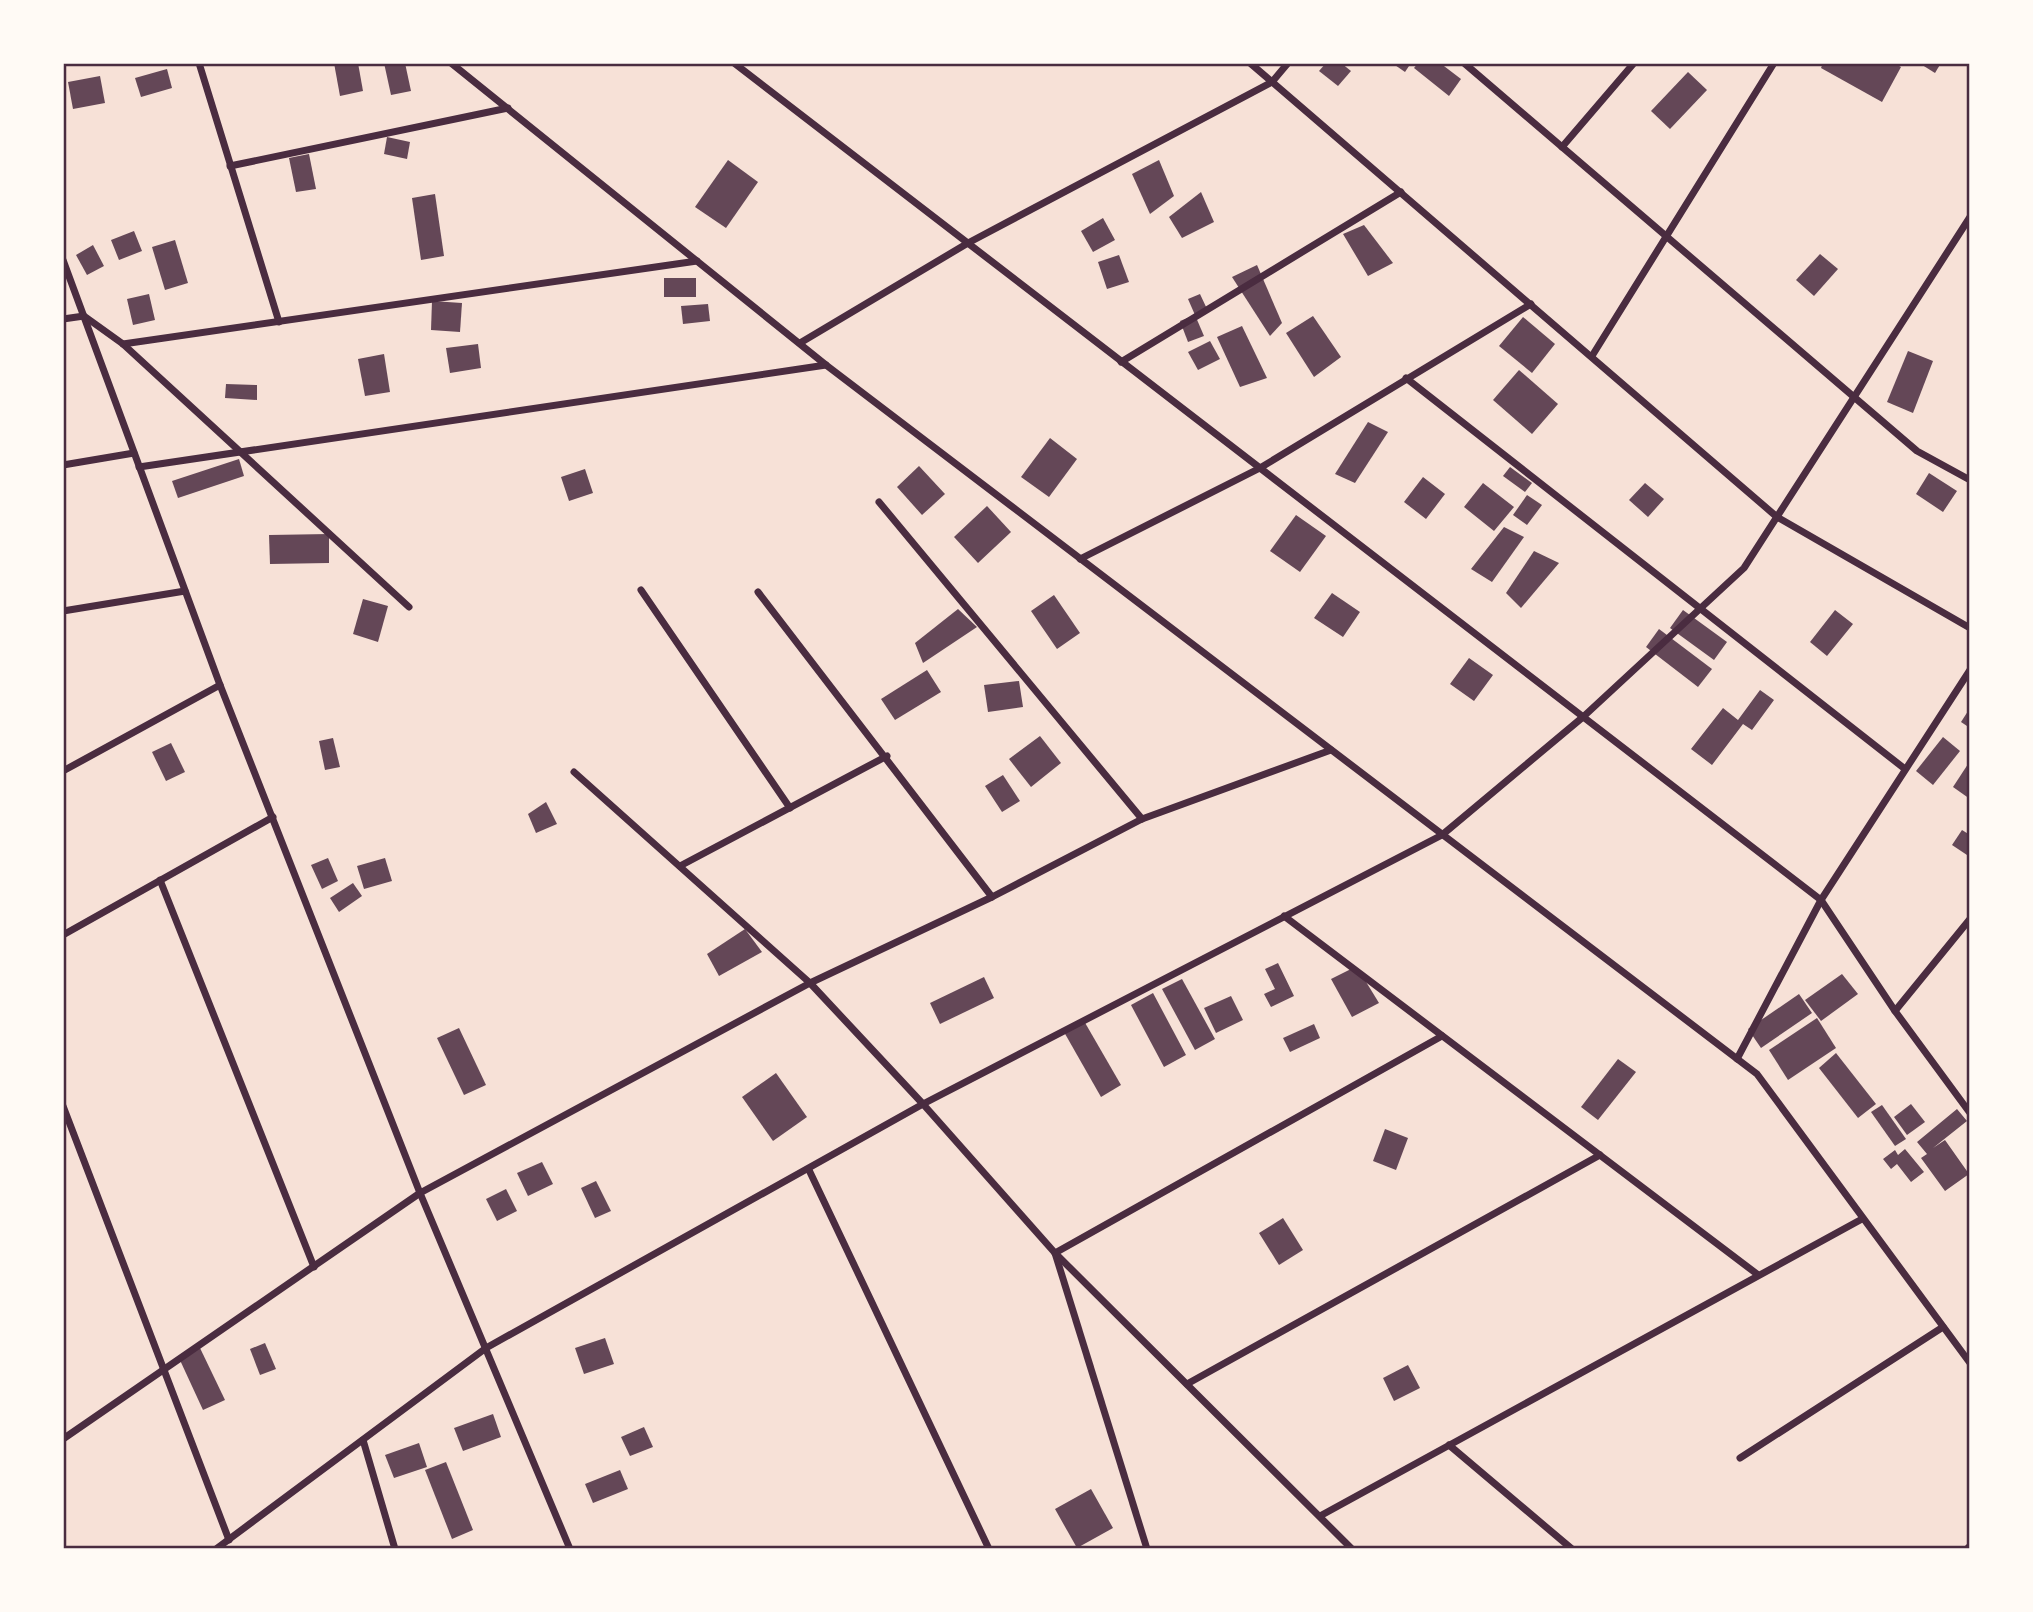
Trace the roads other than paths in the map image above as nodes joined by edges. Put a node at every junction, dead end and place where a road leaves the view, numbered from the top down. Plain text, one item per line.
1 (199, 63) edge
2 (451, 63) edge
3 (734, 63) edge
4 (1251, 63) edge
5 (1288, 63) edge
6 (1464, 63) edge
7 (1634, 63) edge
8 (1774, 63) edge
9 (1272, 82) junction
10 (508, 108) junction
11 (1562, 147) junction
12 (230, 166) junction
13 (1401, 192) junction
14 (1970, 217) edge
15 (1668, 237) junction
16 (968, 243) junction
17 (63, 260) edge
18 (697, 261) junction
19 (1531, 304) junction
20 (83, 316) junction
21 (63, 319) edge
22 (279, 322) junction
23 (800, 343) junction
24 (122, 344) junction
25 (1592, 356) junction
26 (1121, 362) junction
27 (826, 365) junction
28 (1406, 378) junction
29 (1854, 397) junction
30 (238, 450) junction
31 (134, 453) junction
32 (63, 465) edge
33 (139, 467) junction
34 (1260, 468) junction
35 (1970, 480) edge
36 (879, 502) dead end
37 (1777, 517) junction
38 (1080, 559) junction
39 (640, 590) dead end
40 (185, 591) junction
41 (758, 592) dead end
42 (409, 607) dead end
43 (1699, 608) junction
44 (63, 611) edge
45 (1970, 628) edge
46 (1970, 670) edge
47 (220, 685) junction
48 (1583, 717) junction
49 (1331, 750) junction
50 (887, 756) junction
51 (1905, 769) junction
52 (63, 771) edge
53 (574, 772) dead end
54 (790, 808) junction
55 (273, 817) junction
56 (1142, 819) junction
57 (1442, 835) junction
58 (680, 866) junction
59 (160, 880) junction
60 (992, 897) junction
61 (1821, 900) junction
62 (1284, 916) junction
63 (1970, 919) edge
64 (63, 935) edge
65 (810, 983) junction
66 (1895, 1011) junction
67 (1442, 1036) junction
68 (1737, 1059) junction
69 (923, 1104) junction
70 (63, 1106) edge
71 (1970, 1113) edge
72 (1600, 1155) junction
73 (809, 1170) junction
74 (420, 1192) junction
75 (1862, 1219) junction
76 (1055, 1253) junction
77 (314, 1267) junction
78 (1757, 1274) junction
79 (1943, 1327) junction
80 (486, 1348) junction
81 (1970, 1363) edge
82 (165, 1370) junction
83 (1187, 1384) junction
84 (63, 1439) edge
85 (363, 1440) junction
86 (1449, 1445) junction
87 (1741, 1458) dead end
88 (1320, 1516) junction
89 (229, 1540) junction
90 (216, 1549) edge
91 (396, 1549) edge
92 (570, 1549) edge
93 (989, 1549) edge
94 (1147, 1549) edge
95 (1352, 1549) edge
96 (1572, 1549) edge

1 - 12 street
2 - 10 street
3 - 16 street
4 - 9 street
5 - 9 street
6 - 11 street
7 - 11 street
8 - 15 street
9 - 13 street
9 - 16 street
10 - 12 street
10 - 18 street
11 - 15 street
12 - 22 street
13 - 19 street
13 - 26 street
14 - 29 street
15 - 25 street
15 - 29 street
16 - 23 street
16 - 26 street
17 - 20 street
18 - 22 street
18 - 23 street
19 - 25 street
19 - 28 street
20 - 21 street
20 - 24 street
20 - 31 street
22 - 24 street
23 - 27 street
24 - 30 street
25 - 37 street
26 - 34 street
27 - 30 street
27 - 38 street
28 - 34 street
28 - 43 street
29 - 35 street
29 - 37 street
30 - 33 street
30 - 42 street
31 - 32 street
31 - 33 street
33 - 40 street
34 - 38 street
34 - 48 street
36 - 56 street
37 - 43 street
37 - 45 street
38 - 49 street
39 - 54 street
40 - 44 street
40 - 47 street
41 - 50 street
43 - 48 street
43 - 51 street
46 - 51 street
47 - 52 street
47 - 55 street
48 - 57 street
48 - 61 street
49 - 56 street
49 - 57 street
50 - 54 street
50 - 60 street
51 - 61 street
53 - 58 street
54 - 58 street
55 - 59 street
55 - 74 street
56 - 60 street
57 - 62 street
57 - 68 street
58 - 65 street
59 - 64 street
59 - 77 street
60 - 65 street
61 - 66 street
61 - 68 street
62 - 67 street
62 - 69 street
63 - 66 street
65 - 69 street
65 - 74 street
66 - 71 street
67 - 72 street
67 - 76 street
68 - 75 street
69 - 73 street
69 - 76 street
70 - 82 street
72 - 78 street
72 - 83 street
73 - 80 street
73 - 93 street
74 - 77 street
74 - 80 street
75 - 78 street
75 - 79 street
76 - 83 street
76 - 94 street
77 - 82 street
78 - 86 street
79 - 81 street
79 - 87 street
80 - 85 street
80 - 92 street
82 - 84 street
82 - 89 street
83 - 88 street
85 - 89 street
85 - 91 street
86 - 88 street
86 - 96 street
88 - 95 street
89 - 90 street

